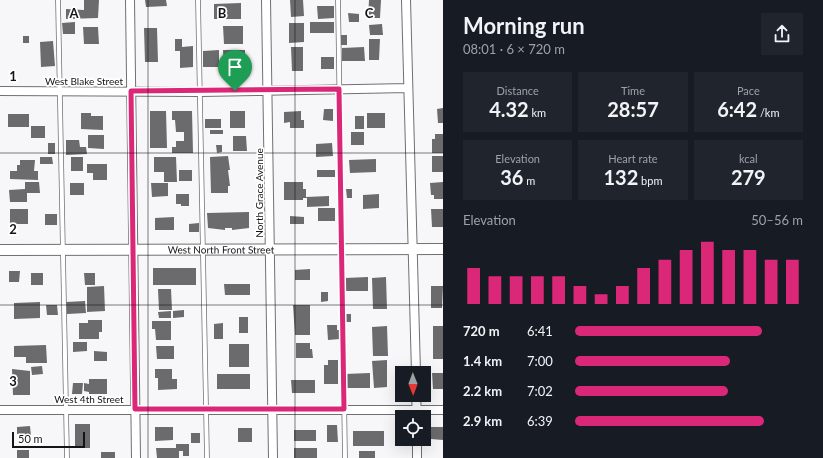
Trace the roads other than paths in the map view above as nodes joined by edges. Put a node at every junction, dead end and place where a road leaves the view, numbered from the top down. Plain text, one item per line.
1 (58, 0) edge
2 (130, 0) edge
3 (198, 0) edge
4 (266, 0) edge
5 (338, 0) edge
6 (406, 0) edge
7 (408, 88) junction
8 (339, 89) junction
9 (268, 90) junction
10 (0, 91) edge
11 (60, 91) junction
12 (131, 91) junction
13 (201, 92) junction
14 (0, 250) edge
15 (63, 250) junction
16 (133, 250) junction
17 (204, 250) junction
18 (269, 250) junction
19 (342, 250) junction
20 (412, 250) junction
21 (443, 250) edge
22 (416, 366) edge
23 (206, 408) junction
24 (66, 409) junction
25 (135, 409) junction
26 (272, 409) junction
27 (344, 409) junction
28 (0, 410) edge
29 (443, 410) edge
30 (431, 411) edge
31 (395, 412) edge
32 (417, 446) edge
33 (67, 458) edge
34 (136, 458) edge
35 (207, 458) edge
36 (272, 458) edge
37 (345, 458) edge
38 (417, 458) edge

1 - 11 lane
2 - 12 street
3 - 13 lane
4 - 9 street, North Grace Avenue
5 - 8 lane
6 - 7 street
7 - 8 street, West Blake Street
7 - 20 street
8 - 9 street, West Blake Street
8 - 19 lane
9 - 13 street, West Blake Street
9 - 18 street, North Grace Avenue
10 - 11 street, West Blake Street
11 - 12 street, West Blake Street
11 - 15 lane
12 - 13 street, West Blake Street
12 - 16 street
13 - 17 lane
14 - 15 street, West North Front Street
15 - 16 street, West North Front Street
15 - 24 lane
16 - 17 street, West North Front Street
16 - 25 street
17 - 18 street, West North Front Street
17 - 23 lane
18 - 19 street, West North Front Street
18 - 26 street, North Grace Avenue
19 - 20 street, West North Front Street
19 - 27 lane
20 - 21 street, West North Front Street
20 - 22 street
23 - 25 street, West 4th Street
23 - 26 street, West 4th Street
23 - 35 lane
24 - 25 street, West 4th Street
24 - 28 street, West 4th Street
24 - 33 lane
25 - 34 street
26 - 27 street, West 4th Street
26 - 36 street, North Grace Avenue
27 - 31 street, West 4th Street
27 - 37 lane
29 - 30 street, West 4th Street
32 - 38 street

